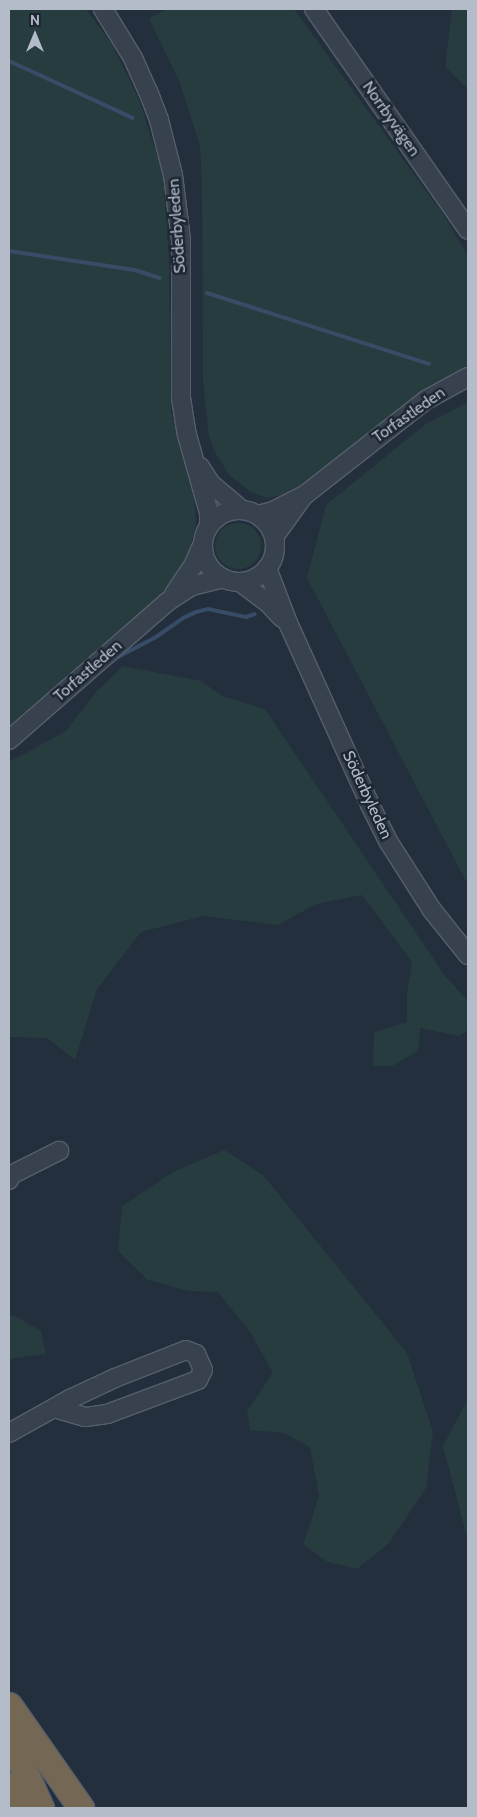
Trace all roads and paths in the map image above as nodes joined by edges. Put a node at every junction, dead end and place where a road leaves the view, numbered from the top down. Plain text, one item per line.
1 (103, 9) edge
2 (314, 9) edge
3 (468, 230) edge
4 (468, 377) edge
5 (193, 456) junction
6 (306, 494) junction
7 (250, 513) junction
8 (209, 526) junction
9 (274, 537) junction
10 (203, 544) junction
11 (267, 568) junction
12 (231, 580) junction
13 (167, 602) junction
14 (288, 623) junction
15 (9, 740) edge
16 (468, 955) edge
17 (59, 1151) dead end
18 (9, 1180) edge
19 (54, 1408) junction
20 (9, 1433) edge
21 (9, 1705) edge
22 (9, 1736) edge
23 (9, 1785) edge
24 (19, 1808) edge
25 (41, 1808) edge
26 (82, 1808) edge

1 - 5 street, Söderbyleden
2 - 3 street, Norrbyvägen
4 - 6 street, Torfastleden
5 - 7 street, Söderbyleden
5 - 8 street, Söderbyleden
6 - 7 street, Torfastleden
6 - 9 street, Torfastleden
7 - 8 street
7 - 9 street
8 - 10 street
9 - 11 street
10 - 12 street
10 - 13 street, Torfastleden
11 - 12 street
11 - 14 street, Söderbyleden
12 - 13 street, Torfastleden
12 - 14 street, Söderbyleden
13 - 15 street, Torfastleden
14 - 16 street, Söderbyleden
17 - 18 street
19 - 19 street
19 - 20 street
21 - 26 highway
22 - 25 highway
23 - 24 highway

